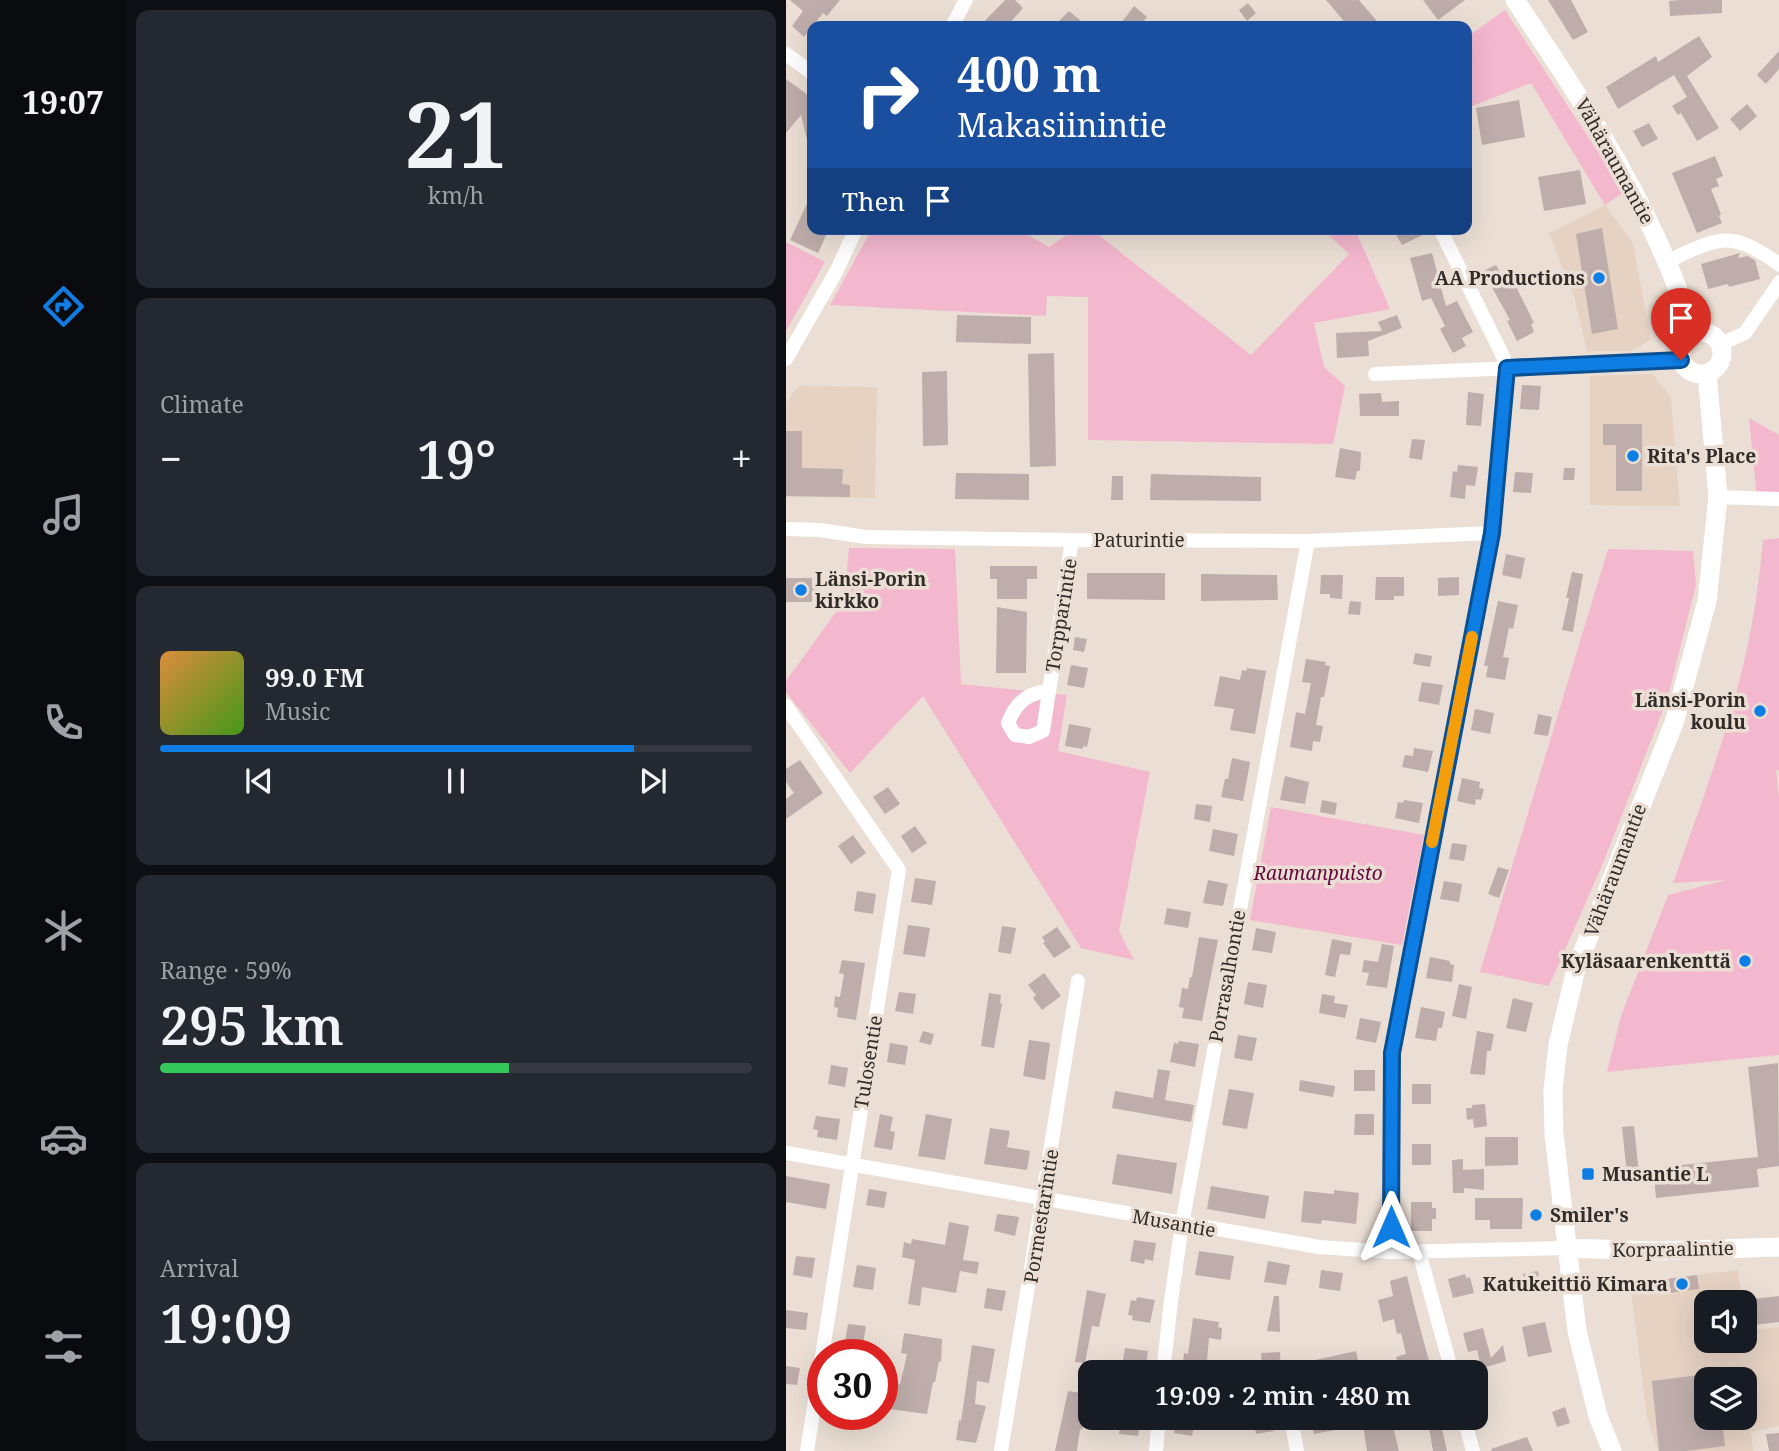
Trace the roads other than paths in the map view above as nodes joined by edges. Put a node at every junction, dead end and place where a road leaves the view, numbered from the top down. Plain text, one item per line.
1 (966, 0) edge
2 (1515, 0) edge
3 (955, 21) edge
4 (786, 54) edge
5 (807, 70) edge
6 (853, 235) edge
7 (1443, 235) edge
8 (1668, 261) junction
9 (1779, 265) edge
10 (1779, 282) edge
11 (1693, 332) junction
12 (1721, 344) junction
13 (786, 359) edge
14 (1681, 360) junction
15 (1507, 368) junction
16 (1707, 373) junction
17 (1375, 374) dead end
18 (1718, 498) junction
19 (1779, 499) edge
20 (786, 529) edge
21 (1492, 533) junction
22 (1072, 540) junction
23 (1308, 541) junction
24 (1049, 691) dead end
25 (786, 706) edge
26 (1078, 981) dead end
27 (786, 1153) edge
28 (851, 1165) junction
29 (1044, 1200) junction
30 (1182, 1224) junction
31 (1566, 1248) junction
32 (1779, 1248) edge
33 (1391, 1252) junction
34 (1419, 1252) junction
35 (1164, 1360) edge
36 (1449, 1360) edge
37 (1158, 1430) edge
38 (1294, 1430) edge
39 (1467, 1430) edge
40 (807, 1451) edge
41 (1001, 1451) edge
42 (1156, 1451) edge
43 (1298, 1451) edge
44 (1473, 1451) edge
45 (1612, 1451) edge

1 - 3 street
2 - 8 main road, Vähäraumantie
4 - 5 street
6 - 13 street
7 - 15 street
8 - 9 street
8 - 11 main road, Vähäraumantie
10 - 12 street
11 - 12 main road
11 - 14 main road
12 - 16 main road
14 - 15 street
14 - 16 main road
15 - 17 street
15 - 21 street
16 - 18 main road, Vähäraumantie
18 - 19 street
18 - 31 main road, Vähäraumantie
20 - 22 street, Paturintie
21 - 23 street, Paturintie
21 - 33 street
22 - 23 street, Paturintie
22 - 24 street, Torpparintie
23 - 30 street, Porrasalhontie
25 - 28 street, Tulosentie
26 - 29 street, Pormestarintie
27 - 28 street, Musantie
28 - 29 street, Musantie
28 - 40 street, Tulosentie
29 - 30 street, Musantie
29 - 41 street, Pormestarintie
30 - 33 street, Musantie
30 - 35 street, Porrasalhontie
31 - 32 main road, Korpraalintie
31 - 34 street, Musantie
31 - 45 main road, Vähäraumantie
33 - 34 street, Musantie
34 - 36 street
37 - 42 street
38 - 43 street
39 - 44 street

